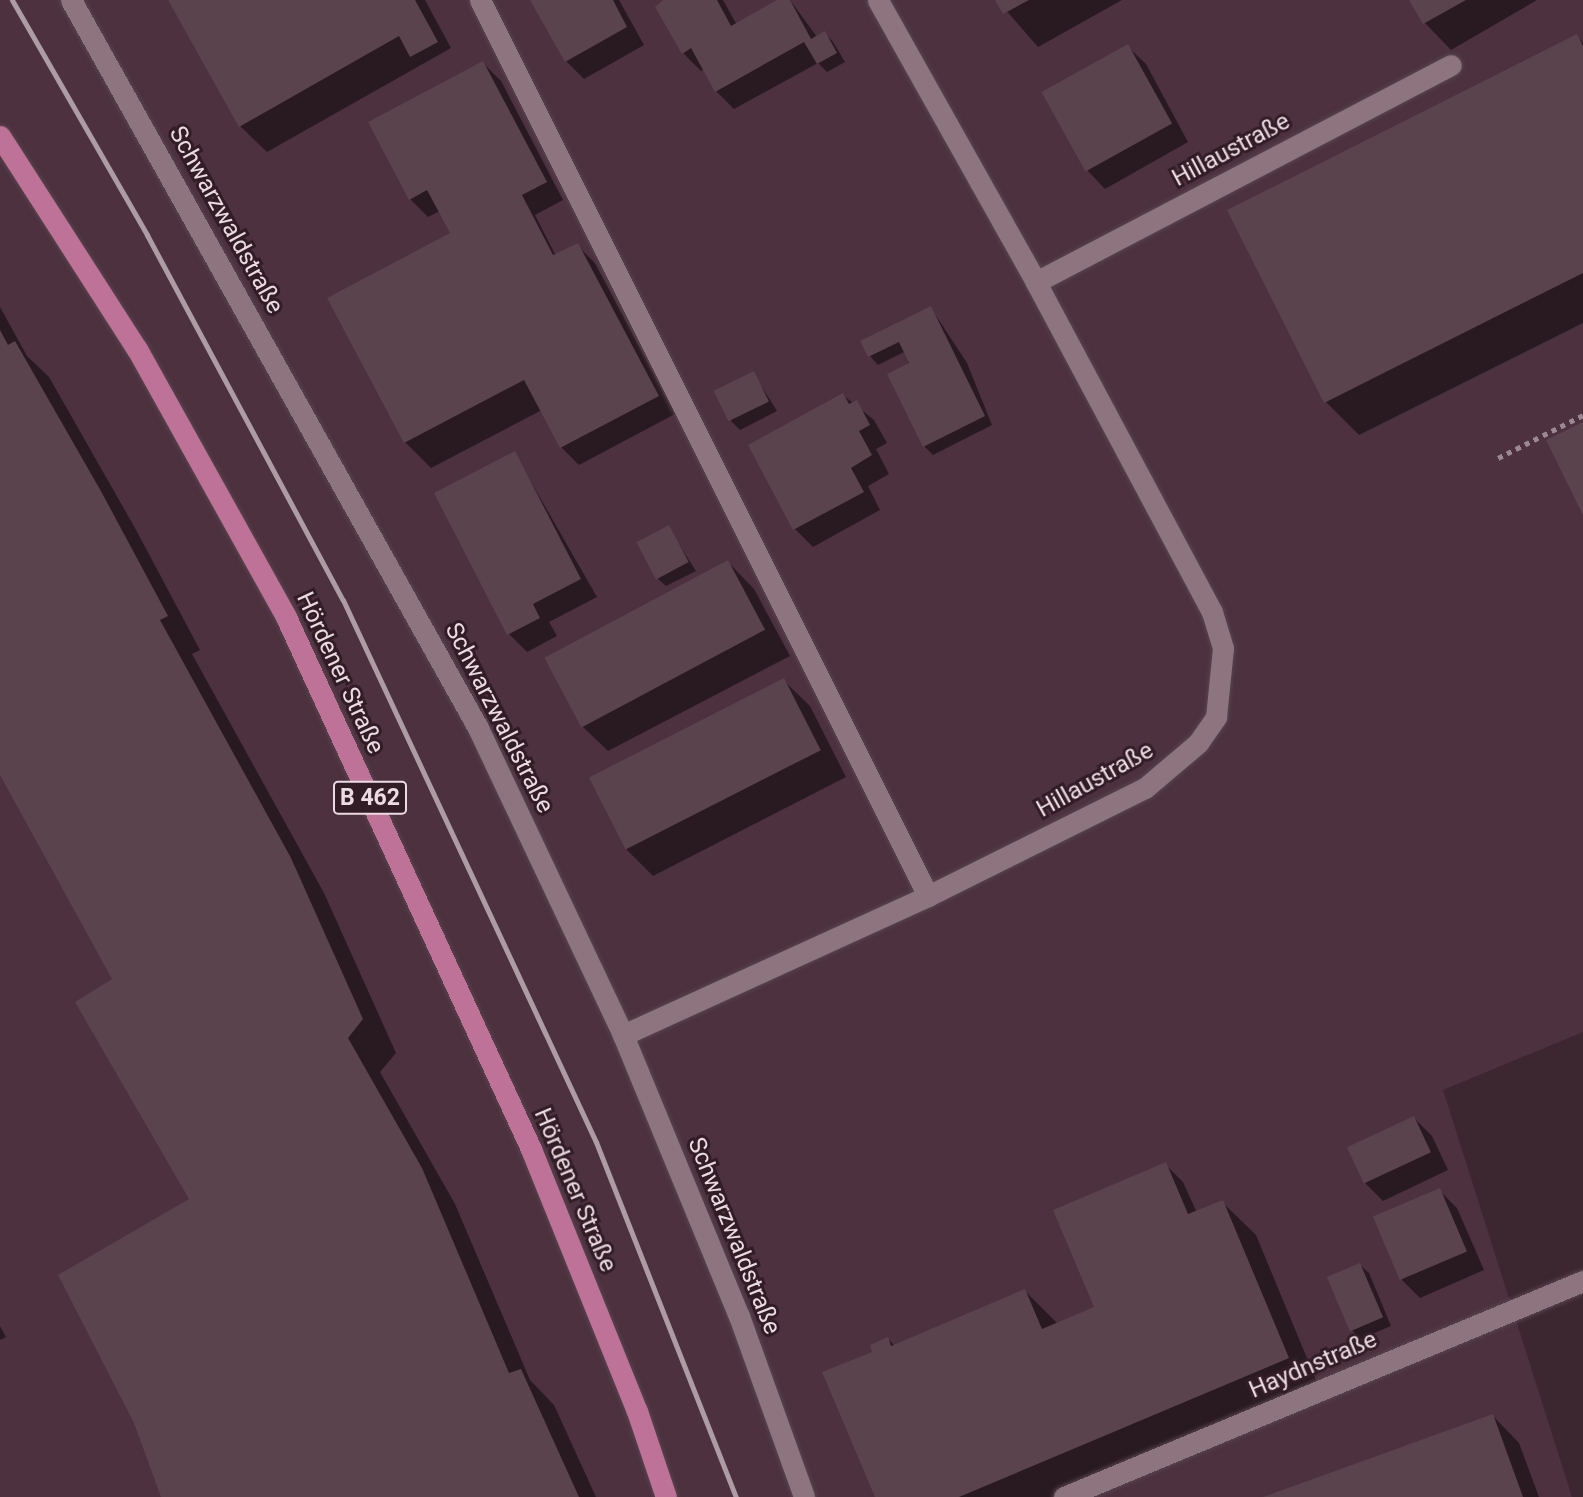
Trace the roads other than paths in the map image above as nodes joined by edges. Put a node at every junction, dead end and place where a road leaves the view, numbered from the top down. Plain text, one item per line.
1 (71, 0) edge
2 (480, 0) edge
3 (878, 0) edge
4 (1451, 65) dead end
5 (0, 136) edge
6 (1036, 282) junction
7 (928, 896) junction
8 (623, 1035) junction
9 (1583, 1281) edge
10 (666, 1497) edge
11 (804, 1497) edge
12 (1064, 1497) edge

1 - 8 street, Schwarzwaldstraße
2 - 7 street
3 - 6 street, Hillaustraße
4 - 6 street, Hillaustraße
5 - 10 main road, Hördener Straße / B 462
6 - 7 street, Hillaustraße
7 - 8 street, Hillaustraße
8 - 11 street, Schwarzwaldstraße
9 - 12 street, Haydnstraße

